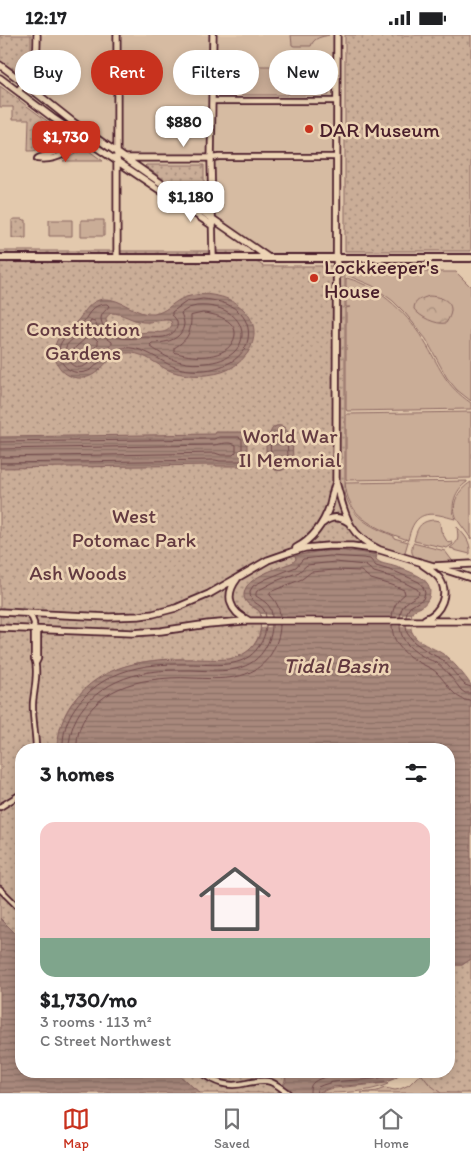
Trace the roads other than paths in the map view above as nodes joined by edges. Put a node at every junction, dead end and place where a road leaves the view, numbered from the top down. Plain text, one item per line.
1 (37, 35) edge
2 (117, 35) edge
3 (214, 35) edge
4 (337, 35) edge
5 (36, 50) edge
6 (0, 65) edge
7 (15, 76) edge
8 (0, 78) edge
9 (15, 89) edge
10 (23, 95) edge
11 (39, 95) edge
12 (213, 101) junction
13 (337, 101) junction
14 (86, 131) junction
15 (82, 138) junction
16 (117, 152) junction
17 (337, 157) junction
18 (125, 158) junction
19 (212, 158) junction
20 (117, 160) junction
21 (212, 219) junction
22 (213, 226) junction
23 (0, 258) edge
24 (117, 258) junction
25 (213, 258) junction
26 (269, 258) junction
27 (336, 258) junction
28 (471, 258) edge
29 (336, 482) junction
30 (350, 523) junction
31 (321, 524) junction
32 (380, 550) junction
33 (291, 552) junction
34 (414, 560) junction
35 (471, 564) edge
36 (433, 566) junction
37 (240, 576) junction
38 (471, 578) edge
39 (0, 612) edge
40 (26, 614) junction
41 (252, 621) junction
42 (421, 621) junction
43 (471, 621) edge
44 (0, 628) edge
45 (36, 630) junction
46 (36, 743) edge
47 (15, 798) edge
48 (0, 807) edge
49 (0, 889) edge
50 (15, 904) edge
51 (209, 1078) edge
52 (288, 1093) edge

1 - 5 main road
2 - 16 main road
3 - 12 main road
4 - 13 main road
6 - 7 main road
8 - 9 main road
10 - 15 main road
11 - 14 main road
12 - 13 street
12 - 19 main road
13 - 17 main road
14 - 15 street
14 - 16 main road
15 - 15 street
15 - 20 main road
16 - 18 main road
16 - 20 main road
17 - 19 street
17 - 27 main road
18 - 19 main road
18 - 21 main road
19 - 21 main road
20 - 22 main road
20 - 24 main road
21 - 22 main road
21 - 26 main road
22 - 25 main road
23 - 24 highway
24 - 25 highway
25 - 26 highway
26 - 27 highway
27 - 28 highway
27 - 29 main road
29 - 30 main road
29 - 31 main road
30 - 31 main road
30 - 32 main road
31 - 33 main road
32 - 33 main road
32 - 34 main road
33 - 37 main road
34 - 36 main road
34 - 42 main road
35 - 36 main road
36 - 38 main road
37 - 40 main road
37 - 41 main road
39 - 40 main road
40 - 45 street
41 - 42 main road
41 - 45 main road
42 - 43 main road
44 - 45 main road
45 - 46 street
47 - 48 street
49 - 50 street
51 - 52 street

